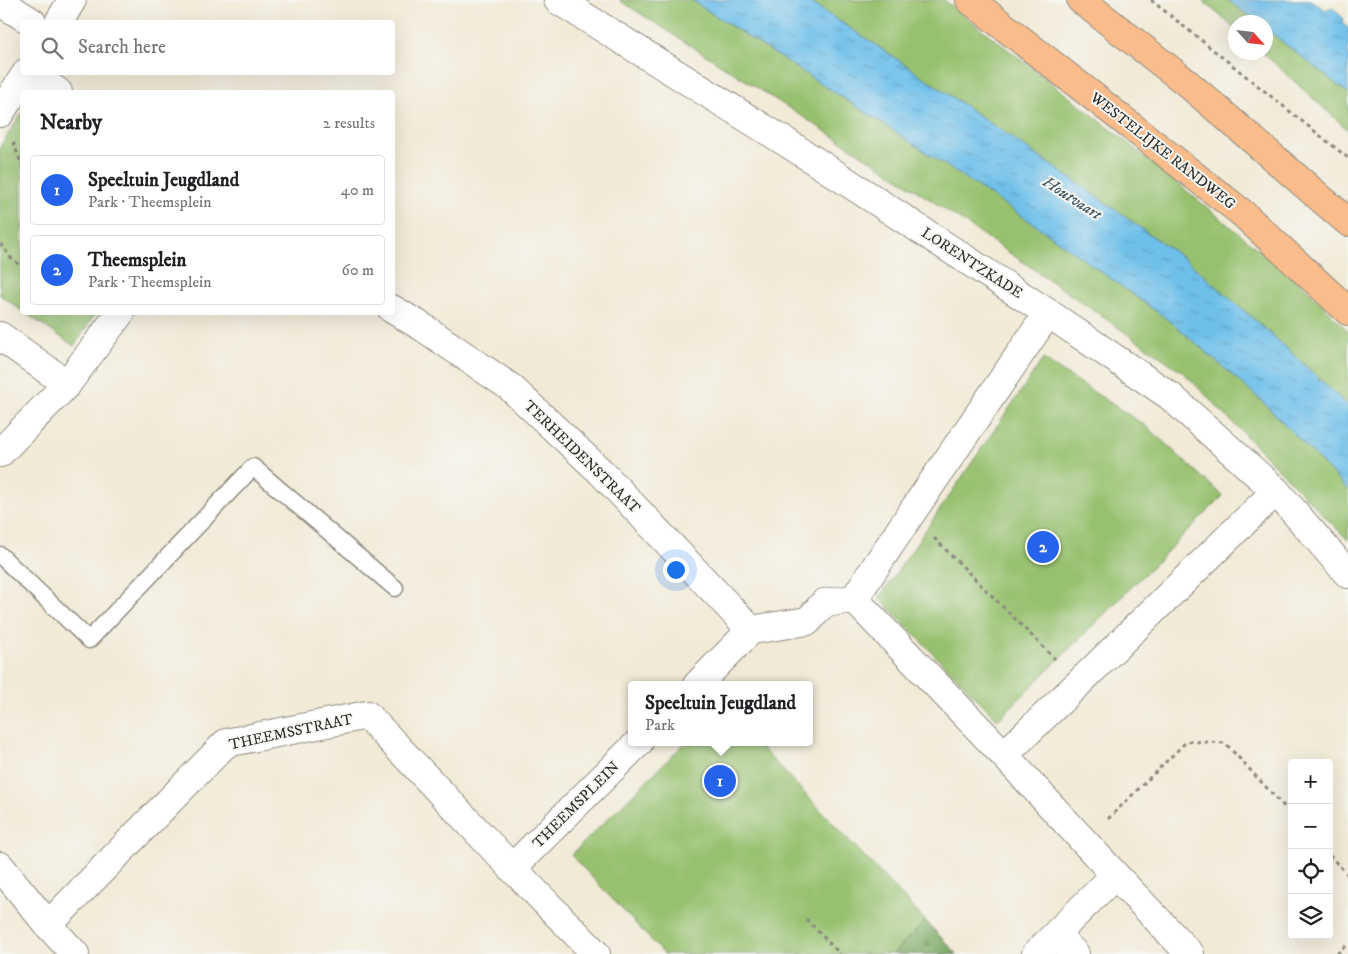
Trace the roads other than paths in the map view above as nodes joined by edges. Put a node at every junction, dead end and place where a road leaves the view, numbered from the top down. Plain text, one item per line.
1 (72, 0) edge
2 (558, 0) edge
3 (970, 0) edge
4 (1081, 0) edge
5 (0, 2) edge
6 (29, 20) edge
7 (59, 20) edge
8 (26, 75) edge
9 (32, 75) edge
10 (55, 90) edge
11 (0, 112) edge
12 (1348, 222) edge
13 (395, 311) edge
14 (1348, 311) edge
15 (1048, 313) junction
16 (119, 315) edge
17 (0, 336) edge
18 (67, 384) junction
19 (0, 453) edge
20 (1276, 491) junction
21 (0, 555) edge
22 (1348, 574) edge
23 (396, 588) dead end
24 (854, 599) junction
25 (751, 630) junction
26 (701, 681) edge
27 (635, 746) edge
28 (1004, 755) junction
29 (0, 866) edge
30 (512, 868) junction
31 (1115, 875) junction
32 (48, 925) junction
33 (1056, 934) junction
34 (75, 954) edge
35 (596, 954) edge
36 (1036, 954) edge
37 (1075, 954) edge
38 (1190, 954) edge

1 - 7 street
2 - 15 street, LORENTZKADE
3 - 14 main road, WESTELIJKE RANDWEG
4 - 12 main road
5 - 6 street
8 - 11 street
9 - 10 street
13 - 25 street, TERHEIDENSTRAAT
15 - 20 street, LORENTZKADE
15 - 24 street
16 - 18 street
17 - 18 street
18 - 19 street
20 - 22 street, LORENTZKADE
20 - 28 street
21 - 23 lane
24 - 25 street
24 - 28 street
25 - 26 street
27 - 30 street, THEEMSPLEIN
28 - 31 street
29 - 32 street
30 - 32 street, THEEMSSTRAAT
30 - 35 street, THEEMSSTRAAT
31 - 33 street
31 - 38 street
32 - 34 street
33 - 36 street
33 - 37 street

